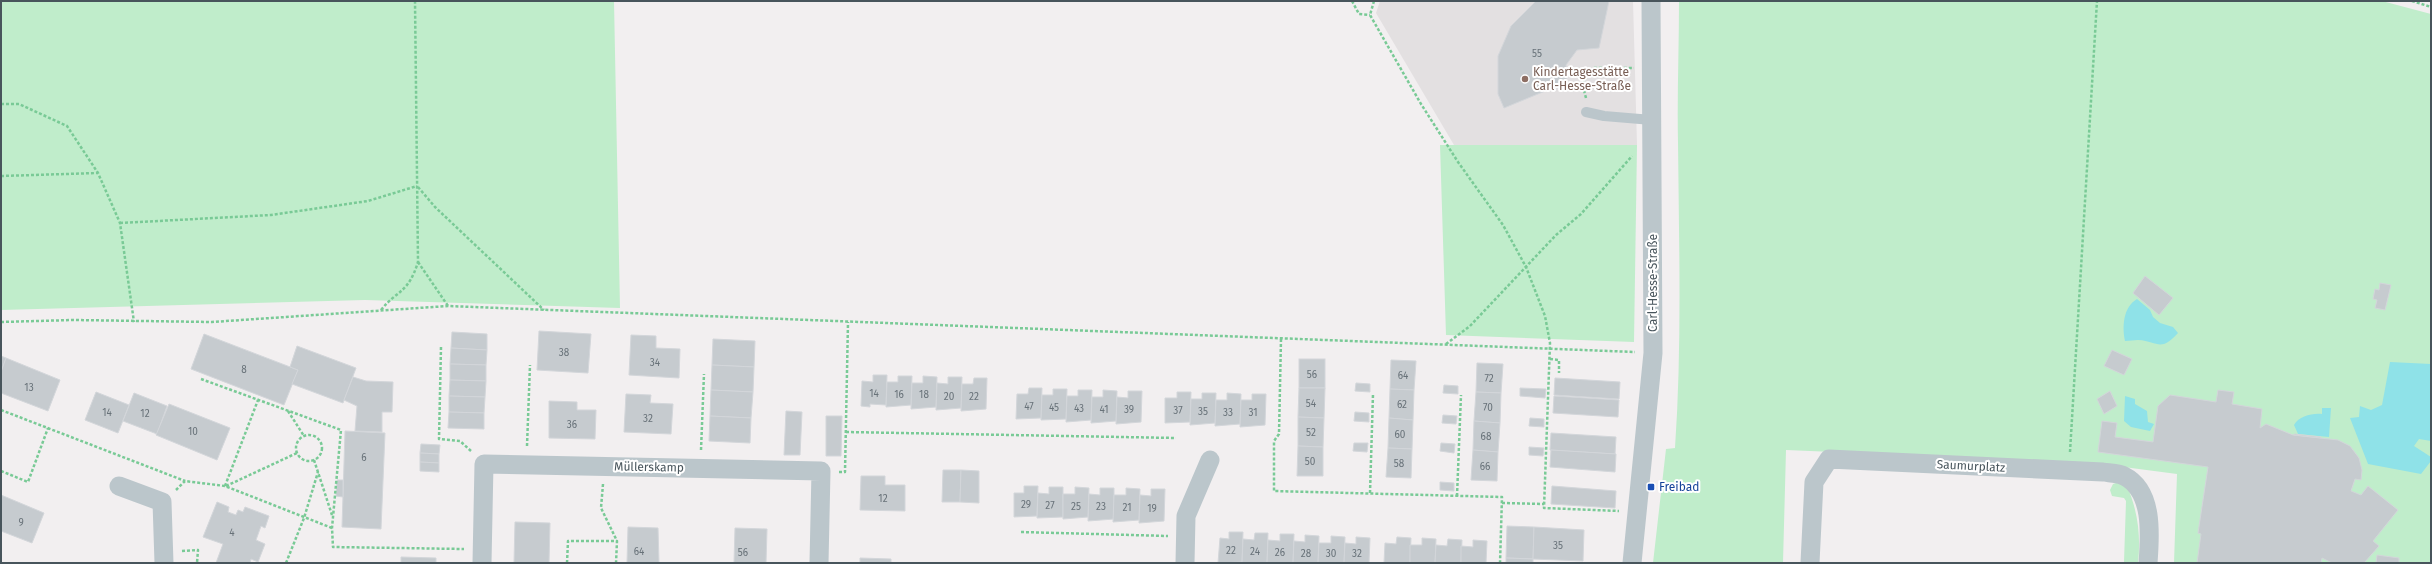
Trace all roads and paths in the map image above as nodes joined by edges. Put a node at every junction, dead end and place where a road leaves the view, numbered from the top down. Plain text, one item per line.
1 (415, 1) edge
2 (1352, 1) edge
3 (1374, 1) edge
4 (1651, 1) edge
5 (2097, 1) edge
6 (2412, 1) edge
7 (2431, 7) edge
8 (1370, 15) junction
9 (1634, 68) dead end
10 (1, 104) edge
11 (1586, 112) joint
12 (1652, 120) junction
13 (1635, 153) dead end
14 (98, 173) junction
15 (1, 176) edge
16 (417, 186) junction
17 (120, 223) junction
18 (418, 262) junction
19 (1526, 267) junction
20 (448, 306) junction
21 (380, 310) junction
22 (544, 311) junction
23 (1, 322) edge
24 (134, 322) dead end
25 (848, 322) junction
26 (1281, 338) junction
27 (1446, 345) junction
28 (441, 347) dead end
29 (1550, 349) junction
30 (1637, 352) dead end
31 (1550, 359) junction
32 (530, 365) dead end
33 (1559, 373) dead end
34 (704, 374) dead end
35 (201, 379) dead end
36 (1373, 394) dead end
37 (1461, 395) dead end
38 (258, 400) junction
39 (1, 410) edge
40 (288, 411) junction
41 (48, 428) junction
42 (846, 432) junction
43 (304, 436) junction
44 (1176, 438) dead end
45 (297, 453) junction
46 (314, 460) junction
47 (1210, 460) dead end
48 (484, 464) junction
49 (527, 465) junction
50 (701, 469) junction
51 (2068, 470) junction
52 (1, 471) edge
53 (318, 472) junction
54 (845, 472) dead end
55 (604, 480) dead end
56 (185, 481) junction
57 (119, 486) dead end
58 (225, 486) junction
59 (1370, 493) junction
60 (1457, 496) junction
61 (162, 502) junction
62 (1502, 503) junction
63 (1544, 504) junction
64 (1638, 512) junction
65 (304, 518) junction
66 (333, 518) junction
67 (332, 528) junction
68 (1021, 532) dead end
69 (1174, 536) dead end
70 (617, 541) junction
71 (482, 556) edge
72 (164, 557) edge
73 (197, 563) edge
74 (286, 563) edge
75 (567, 563) edge
76 (616, 563) edge
77 (819, 563) edge
78 (1185, 563) edge
79 (1500, 563) edge
80 (1632, 563) edge
81 (1810, 563) edge
82 (2148, 563) edge

1 - 16 path
2 - 8 path
3 - 8 path
4 - 12 street, Carl-Hesse-Straße
5 - 51 path
6 - 7 path
8 - 19 path
9 - 11 path
10 - 14 path
11 - 12 lane
12 - 64 street, Carl-Hesse-Straße
13 - 19 path
14 - 15 path
14 - 17 path
16 - 17 path
16 - 18 path
16 - 22 path
17 - 24 path
18 - 20 path
18 - 21 path
19 - 27 path
19 - 29 path
20 - 21 path
20 - 22 path
21 - 23 path
22 - 25 path
25 - 26 path
25 - 42 path
26 - 27 path
26 - 59 path
27 - 29 path
28 - 48 path
29 - 30 path
29 - 31 path
31 - 33 path
31 - 63 path
32 - 49 path
34 - 50 path
35 - 38 path
36 - 59 path
37 - 60 path
38 - 40 path
38 - 58 path
39 - 41 path
40 - 43 path
40 - 66 path
41 - 52 path
41 - 56 path
42 - 44 path
42 - 54 path
43 - 45 path
43 - 46 path
45 - 46 path
45 - 58 path
46 - 53 path
47 - 78 street
48 - 49 street, Müllerskamp
48 - 71 street
49 - 50 street, Müllerskamp
50 - 77 street, Müllerskamp
51 - 81 street, Saumurplatz
51 - 82 street, Saumurplatz
53 - 65 path
53 - 66 path
55 - 70 path
56 - 58 path
56 - 61 path
57 - 61 street
58 - 65 path
59 - 60 path
60 - 62 path
61 - 72 street
62 - 63 path
62 - 79 path
63 - 64 path
64 - 80 street, Carl-Hesse-Straße
65 - 67 path
65 - 74 path
66 - 67 path
67 - 71 path
68 - 69 path
70 - 75 path
70 - 76 path
72 - 73 path

